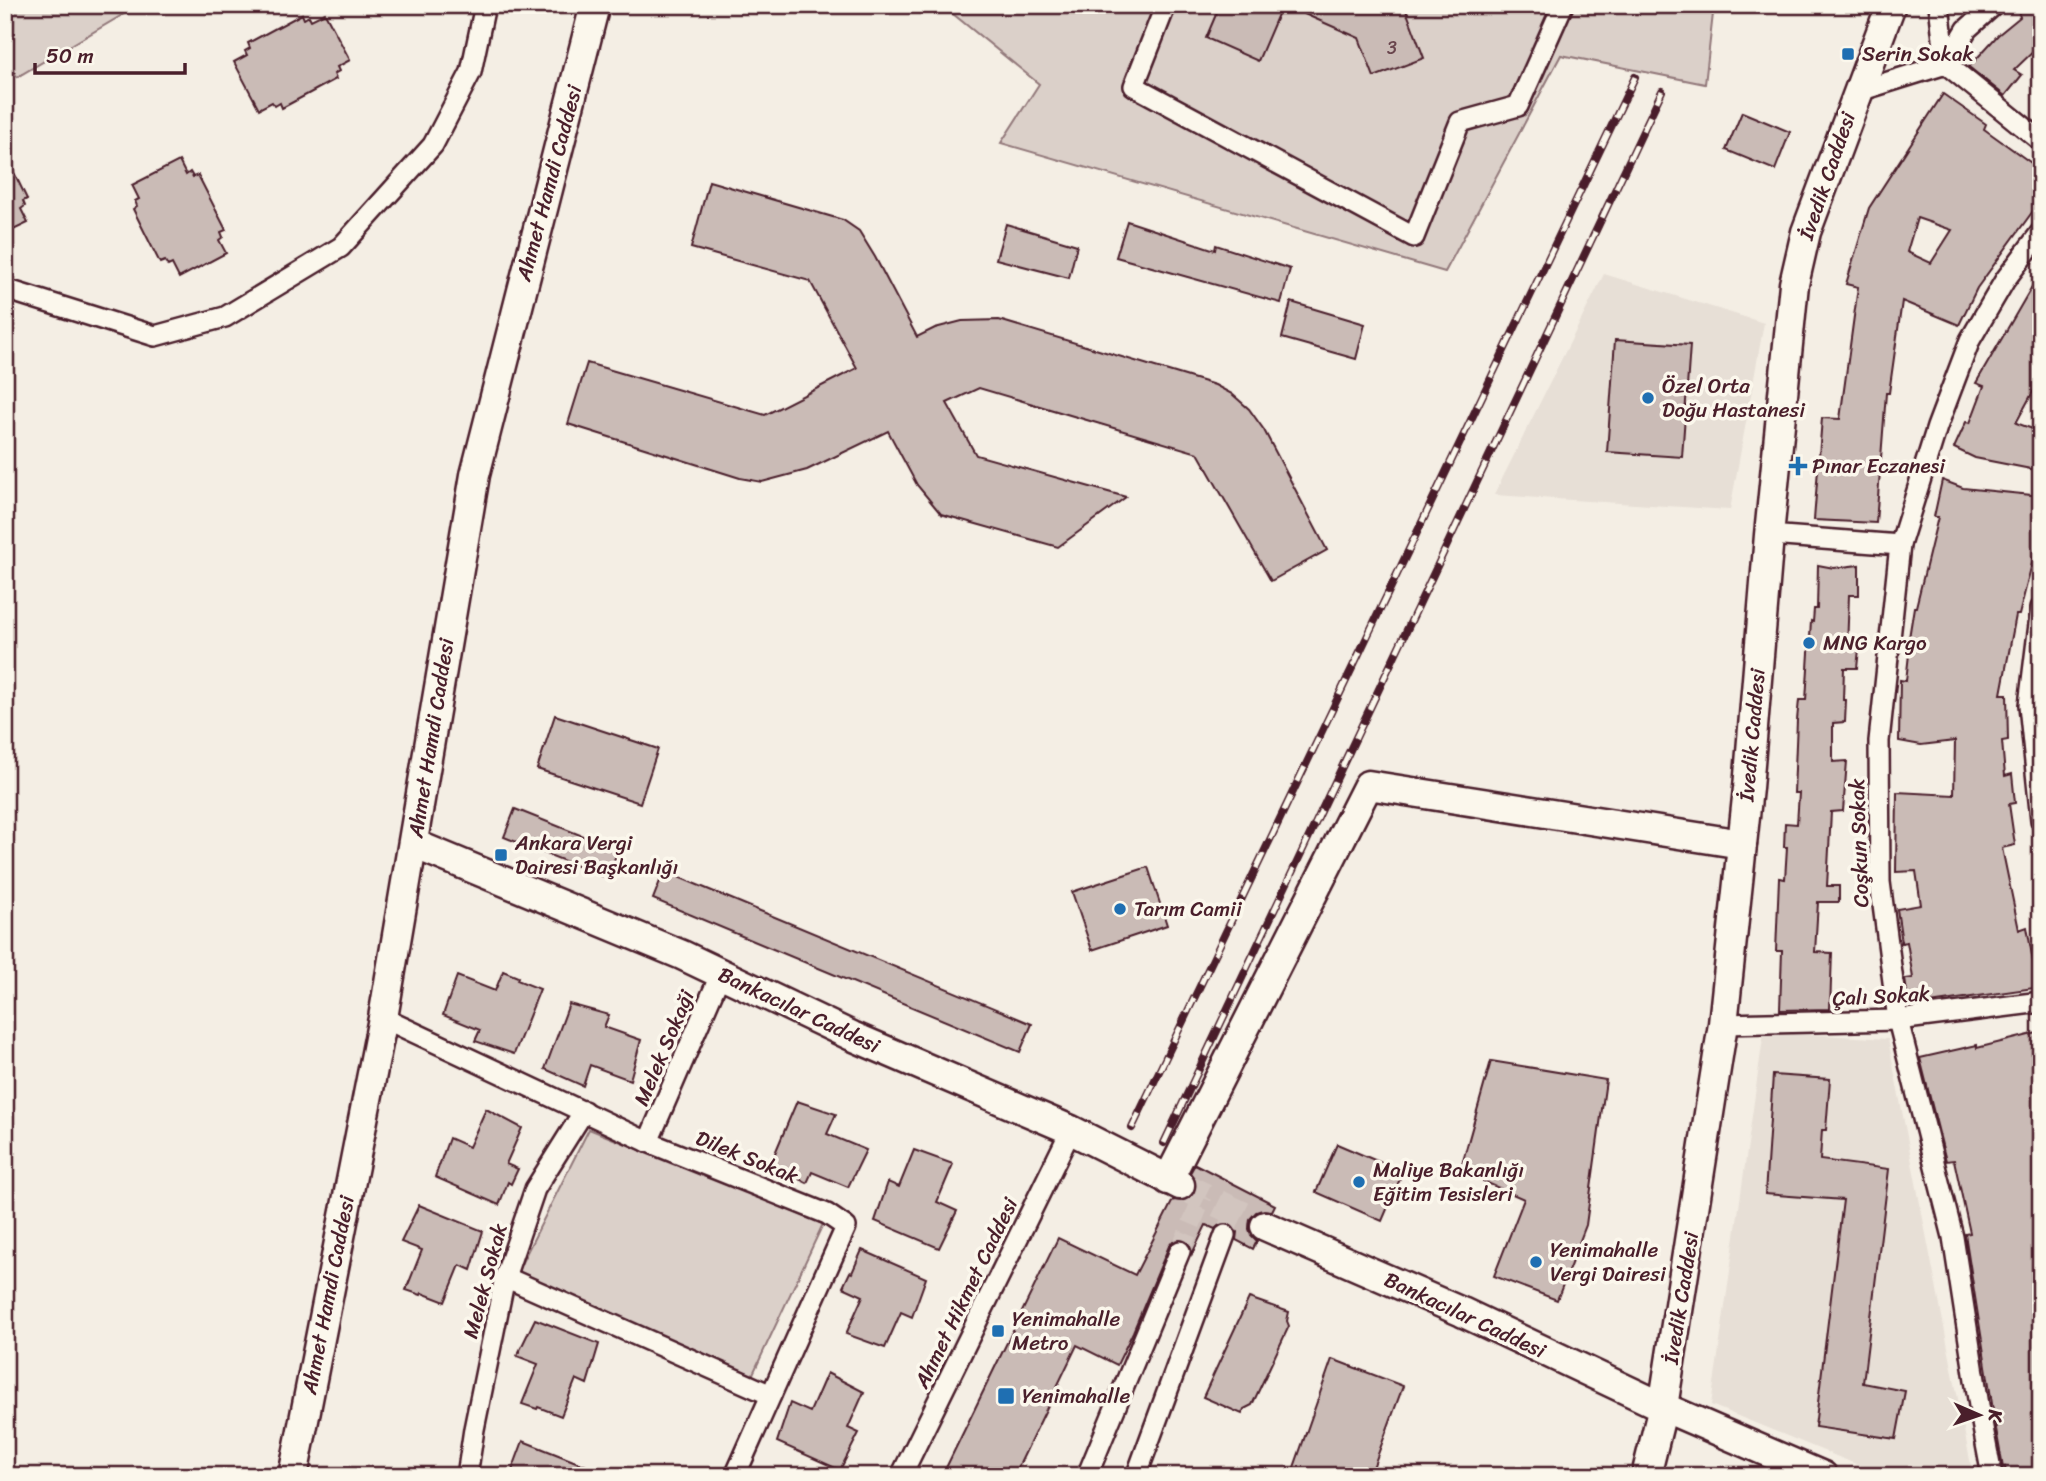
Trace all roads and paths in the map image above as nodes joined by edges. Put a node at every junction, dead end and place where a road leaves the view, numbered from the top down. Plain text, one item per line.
1 (485, 5) edge
2 (595, 5) edge
3 (1563, 5) edge
4 (1891, 5) edge
5 (1939, 5) edge
6 (1994, 5) edge
7 (1165, 7) dead end
8 (1946, 64) junction
9 (1856, 92) junction
10 (2041, 141) edge
11 (2041, 232) edge
12 (5, 289) edge
13 (1769, 535) junction
14 (1900, 545) junction
15 (2041, 608) edge
16 (2041, 820) edge
17 (414, 844) junction
18 (1742, 844) junction
19 (721, 973) junction
20 (2041, 1002) edge
21 (383, 1018) junction
22 (1898, 1020) junction
23 (1723, 1024) junction
24 (584, 1111) junction
25 (1071, 1130) junction
26 (648, 1142) junction
27 (1265, 1226) tunnel mouth
28 (1225, 1235) tunnel mouth
29 (1180, 1251) tunnel mouth
30 (505, 1277) junction
31 (771, 1395) junction
32 (1664, 1407) junction
33 (293, 1476) edge
34 (467, 1476) edge
35 (735, 1476) edge
36 (901, 1476) edge
37 (1087, 1476) edge
38 (1140, 1476) edge
39 (1646, 1476) edge
40 (1823, 1476) edge
41 (1992, 1476) edge

1 - 12 street
2 - 17 main road, Ahmet Hamdi Caddesi
3 - 7 street
4 - 9 main road, İvedik Caddesi
5 - 8 street
6 - 8 street
8 - 9 street
8 - 10 street
9 - 13 main road, İvedik Caddesi
11 - 14 street, Coşkun Sokak
13 - 14 street
13 - 18 main road, İvedik Caddesi
14 - 22 street, Coşkun Sokak
15 - 16 street
17 - 19 main road, Bankacılar Caddesi
17 - 21 main road, Ahmet Hamdi Caddesi
18 - 23 main road, İvedik Caddesi
18 - 25 main road, Bankacılar Caddesi
19 - 25 main road, Bankacılar Caddesi
19 - 26 street, Melek Sokaği
20 - 22 street, Çalı Sokak
21 - 24 street, Dilek Sokak
21 - 33 main road, Ahmet Hamdi Caddesi
22 - 23 street, Çalı Sokak
22 - 41 street, Coşkun Sokak
23 - 32 main road, İvedik Caddesi
24 - 26 street, Dilek Sokak
24 - 30 street, Melek Sokak
25 - 36 street, Ahmet Hikmet Caddesi
26 - 31 street, Dilek Sokak
27 - 32 main road, Bankacılar Caddesi
28 - 38 street
29 - 37 street
30 - 31 street
30 - 34 street, Melek Sokak
31 - 35 street, Dilek Sokak
32 - 39 main road, İvedik Caddesi
32 - 40 main road, Bankacılar Caddesi

